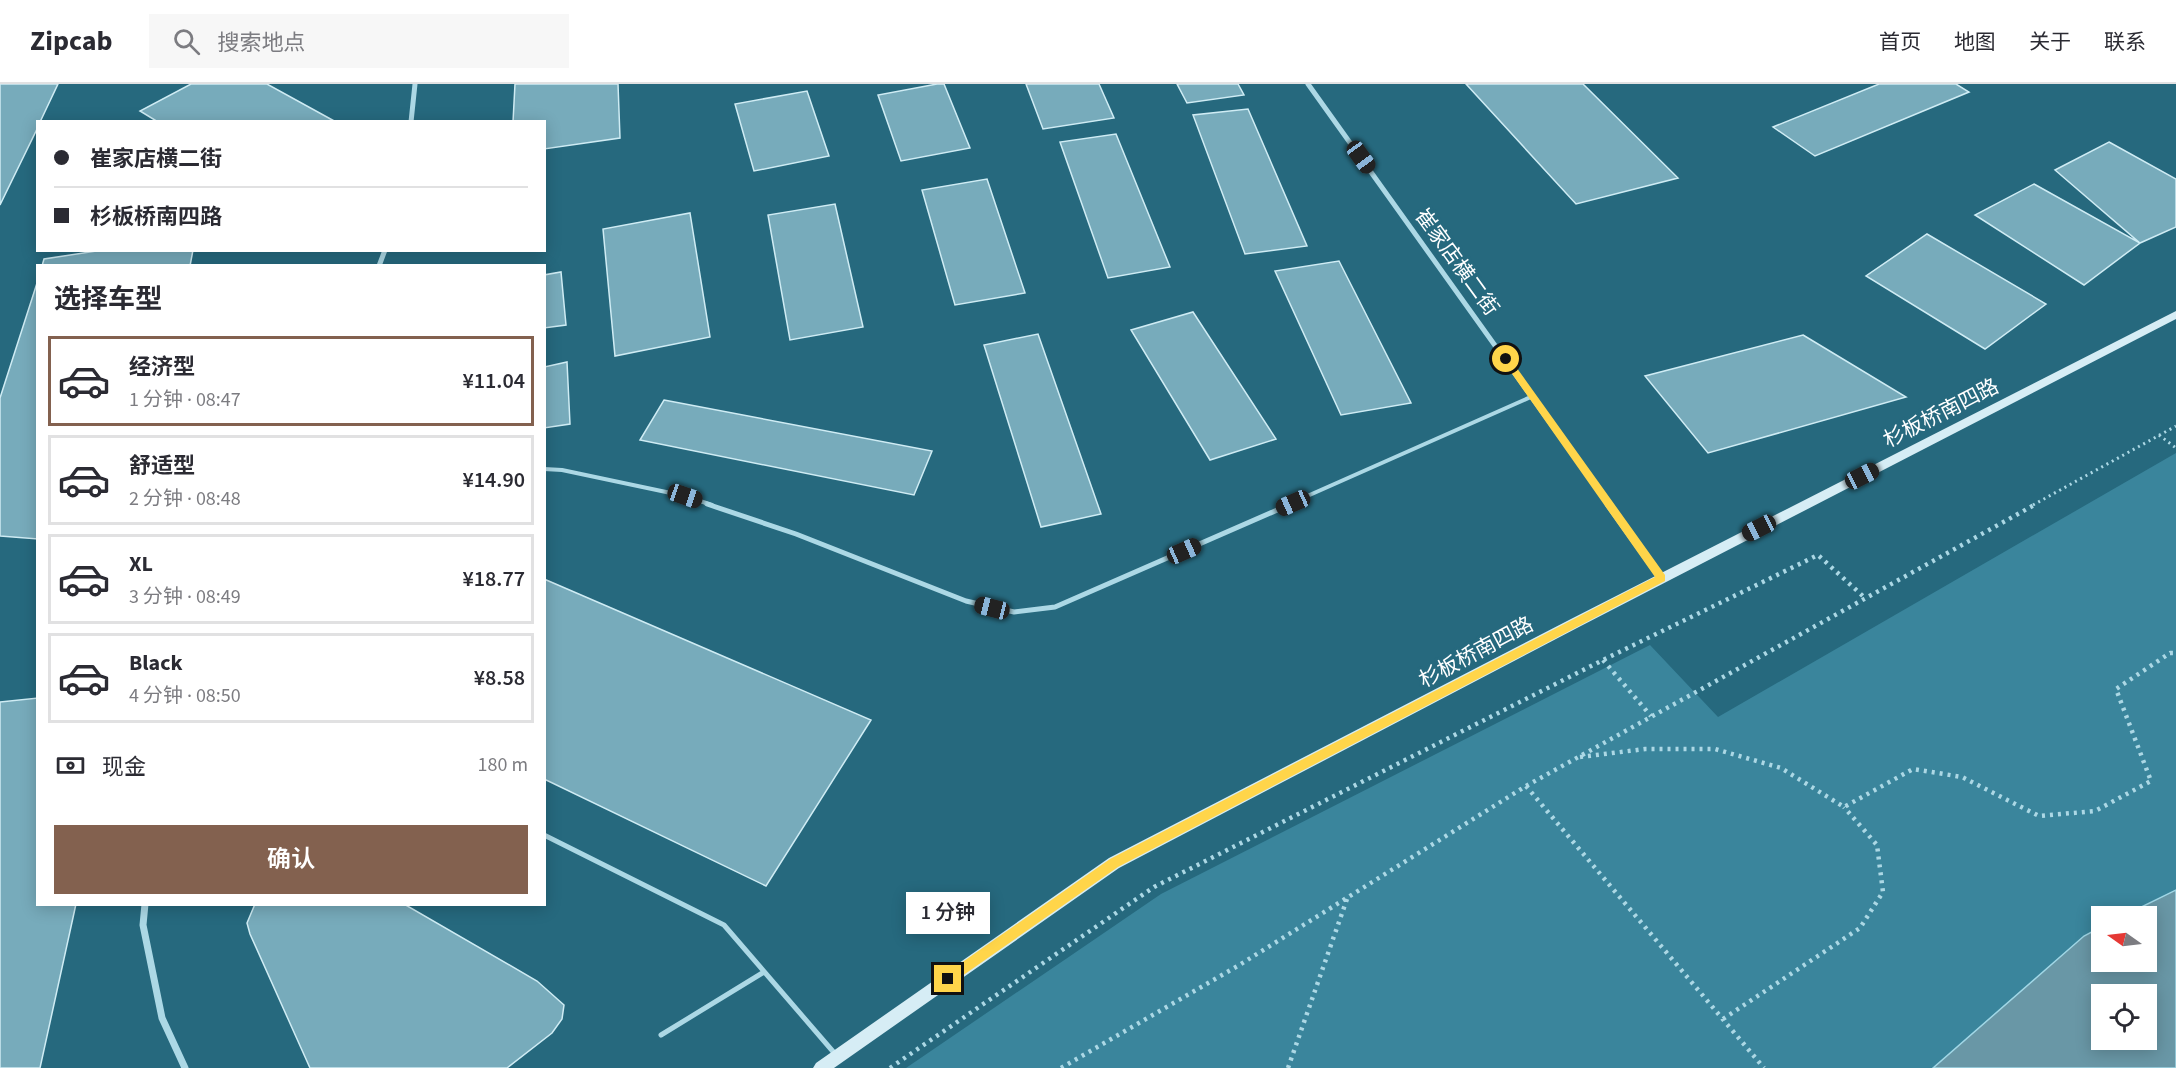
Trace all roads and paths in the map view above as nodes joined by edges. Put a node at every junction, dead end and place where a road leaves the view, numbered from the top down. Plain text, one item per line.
1 (415, 84) edge
2 (1308, 84) edge
3 (411, 120) edge
4 (2176, 315) edge
5 (1533, 396) junction
6 (2176, 426) edge
7 (2159, 435) junction
8 (2176, 448) edge
9 (546, 469) edge
10 (1661, 578) junction
11 (1865, 598) junction
12 (2176, 653) edge
13 (1603, 660) junction
14 (1651, 716) junction
15 (1576, 757) junction
16 (1526, 786) junction
17 (1844, 807) junction
18 (546, 837) edge
19 (1347, 899) junction
20 (146, 906) edge
21 (764, 972) junction
22 (1723, 1019) junction
23 (661, 1035) dead end
24 (837, 1057) junction
25 (185, 1068) edge
26 (821, 1068) edge
27 (890, 1068) edge
28 (1062, 1068) edge
29 (1288, 1068) edge
30 (1764, 1068) edge

1 - 3 street
2 - 5 street, 崔家店横二街
4 - 10 street, 杉板桥南四路
5 - 9 lane
5 - 10 street, 崔家店横二街
6 - 7 path
7 - 8 path
7 - 11 path
10 - 24 street, 杉板桥南四路
11 - 13 path
11 - 14 path
12 - 17 path
13 - 14 path
13 - 27 path
14 - 15 path
15 - 16 path
15 - 17 path
16 - 19 path
16 - 22 path
17 - 22 path
18 - 21 lane
19 - 28 path
19 - 29 path
20 - 25 street
21 - 23 lane
21 - 24 lane
22 - 30 path
24 - 26 street, 杉板桥南四路

